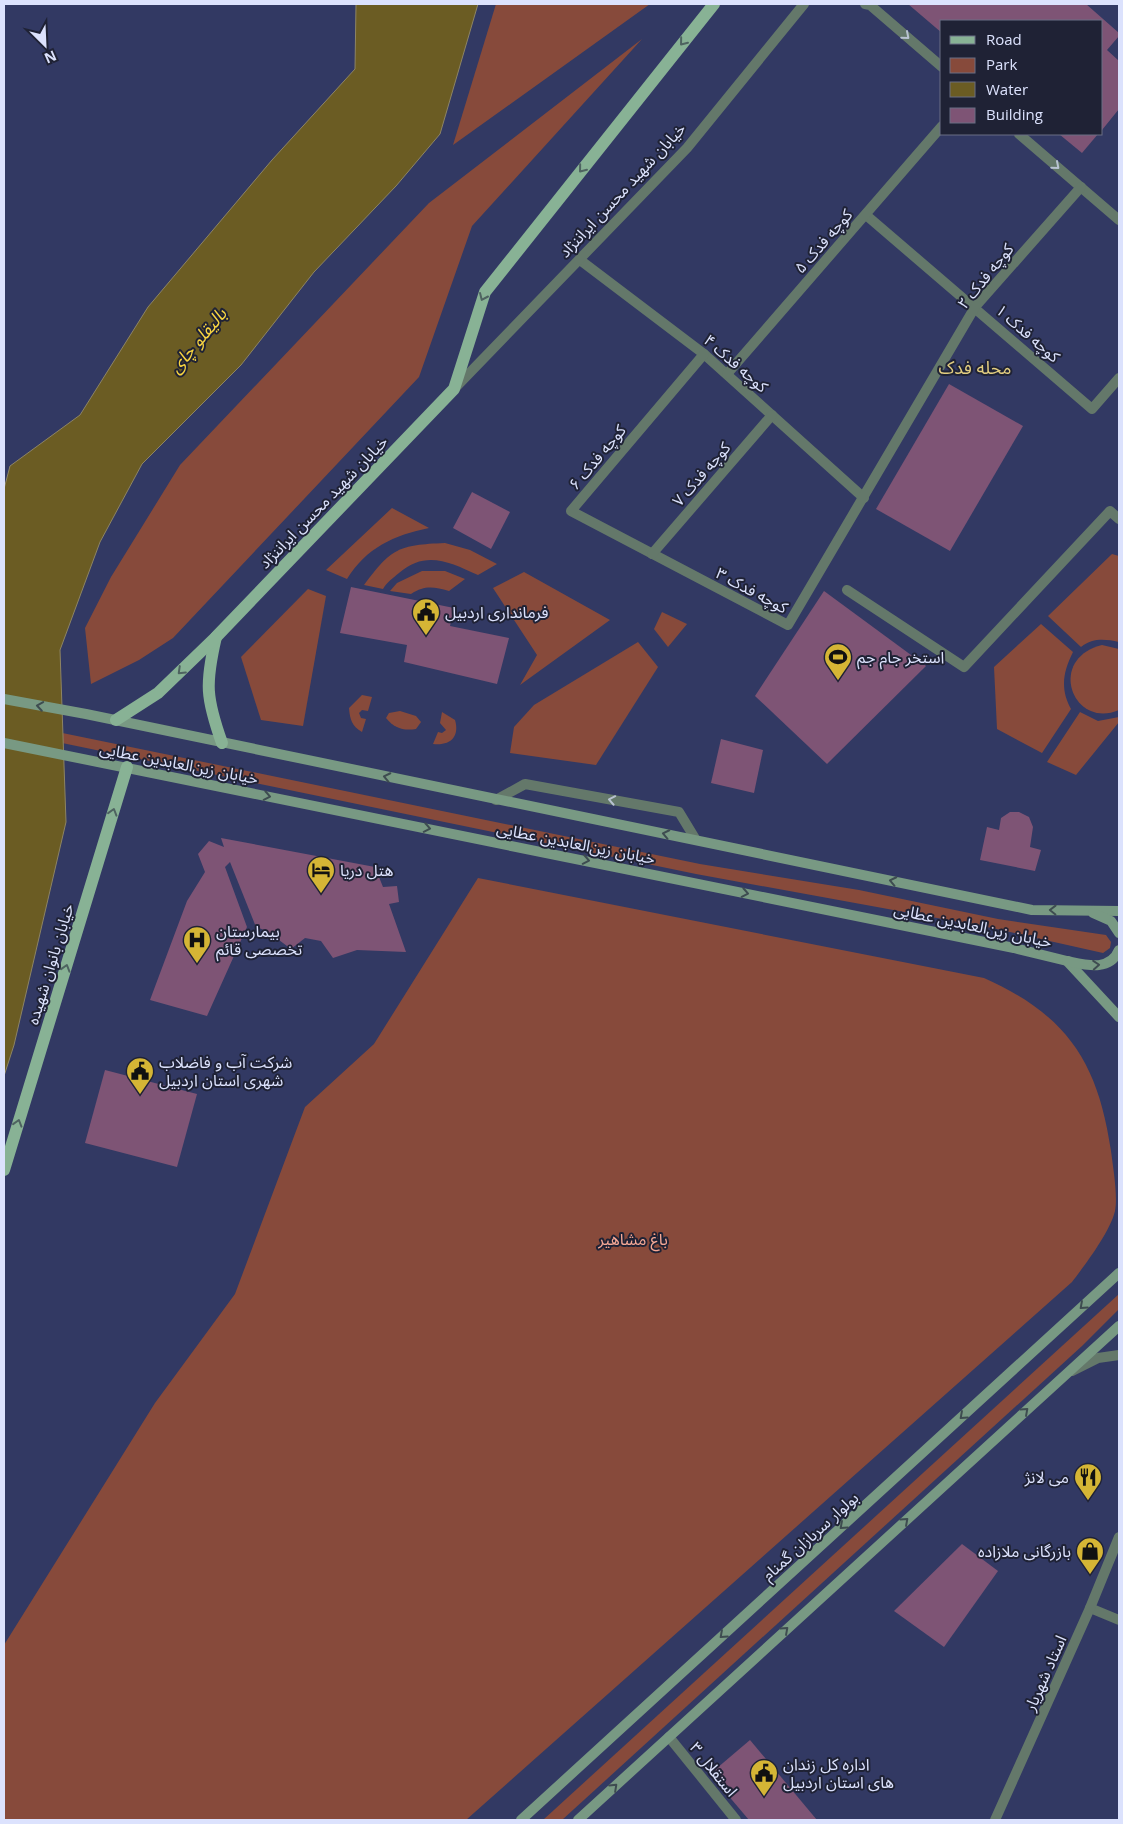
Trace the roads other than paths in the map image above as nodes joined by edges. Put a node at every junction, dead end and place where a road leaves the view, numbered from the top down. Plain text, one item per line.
1 (714, 4) edge
2 (804, 4) edge
3 (868, 4) edge
4 (940, 65) edge
5 (940, 128) edge
6 (1020, 135) edge
7 (1081, 187) junction
8 (866, 215) junction
9 (1119, 220) edge
10 (580, 260) junction
11 (976, 307) junction
12 (704, 354) junction
13 (727, 374) junction
14 (1119, 378) edge
15 (454, 389) junction
16 (772, 415) junction
17 (864, 498) junction
18 (1119, 519) edge
19 (652, 554) junction
20 (847, 590) dead end
21 (216, 637) junction
22 (4, 700) edge
23 (116, 720) junction
24 (4, 743) edge
25 (222, 743) junction
26 (127, 767) junction
27 (496, 800) junction
28 (696, 840) junction
29 (1087, 911) junction
30 (1119, 911) edge
31 (1119, 933) edge
32 (1119, 950) edge
33 (1067, 961) junction
34 (1119, 1017) edge
35 (4, 1170) edge
36 (1119, 1274) edge
37 (1119, 1326) edge
38 (1119, 1356) edge
39 (1067, 1373) junction
40 (1119, 1537) edge
41 (1090, 1608) junction
42 (1119, 1620) edge
43 (669, 1737) junction
44 (521, 1820) edge
45 (578, 1820) edge
46 (736, 1820) edge
47 (994, 1820) edge

1 -> 15 main road, خیابان شهید محسن ایراننژاد
2 - 10 street, خیابان شهید محسن ایراننژاد
3 -> 4 street
5 - 8 street, کوچه فدک ۵
6 -> 7 street
7 - 9 street
7 - 11 street, کوچه فدک ۲
8 - 11 street, کوچه فدک ۱
8 - 13 street, کوچه فدک ۵
10 - 12 street, کوچه فدک ۴
10 - 15 street, خیابان شهید محسن ایراننژاد
11 - 14 street, کوچه فدک ۱
11 - 17 street, کوچه فدک ۲
12 - 13 street, کوچه فدک ۴
12 - 19 street, کوچه فدک ۶
13 - 16 street, کوچه فدک ۴
15 - 21 main road, خیابان شهید محسن ایراننژاد
16 - 17 street, کوچه فدک ۴
16 - 19 street, کوچه فدک ۷
17 - 19 street, کوچه فدک ۳
18 - 20 street
21 -> 23 main road, خیابان شهید محسن ایراننژاد
21 - 25 main road
23 -> 22 main road, خیابان زین‌العابدین عطایی
23 - 25 main road, خیابان زین‌العابدین عطایی
24 - 26 main road, خیابان زین‌العابدین عطایی
27 -> 25 main road, خیابان زین‌العابدین عطایی
26 -> 33 main road, خیابان زین‌العابدین عطایی
35 -> 26 main road, خیابان بانوان شهیده
28 -> 27 main road, خیابان زین‌العابدین عطایی
28 -> 27 street
29 -> 28 main road, خیابان زین‌العابدین عطایی
29 - 30 main road, خیابان زین‌العابدین عطایی
29 - 31 main road
33 -> 32 main road
33 - 34 main road, خیابان زین‌العابدین عطایی
36 -> 44 main road, بولوار سربازان گمنام
37 - 39 main road
38 - 39 street
43 -> 39 main road
40 - 41 street, استاد شهریار
41 - 42 street
41 - 47 street, استاد شهریار
45 -> 43 main road
43 - 46 street, استقلال ۳

